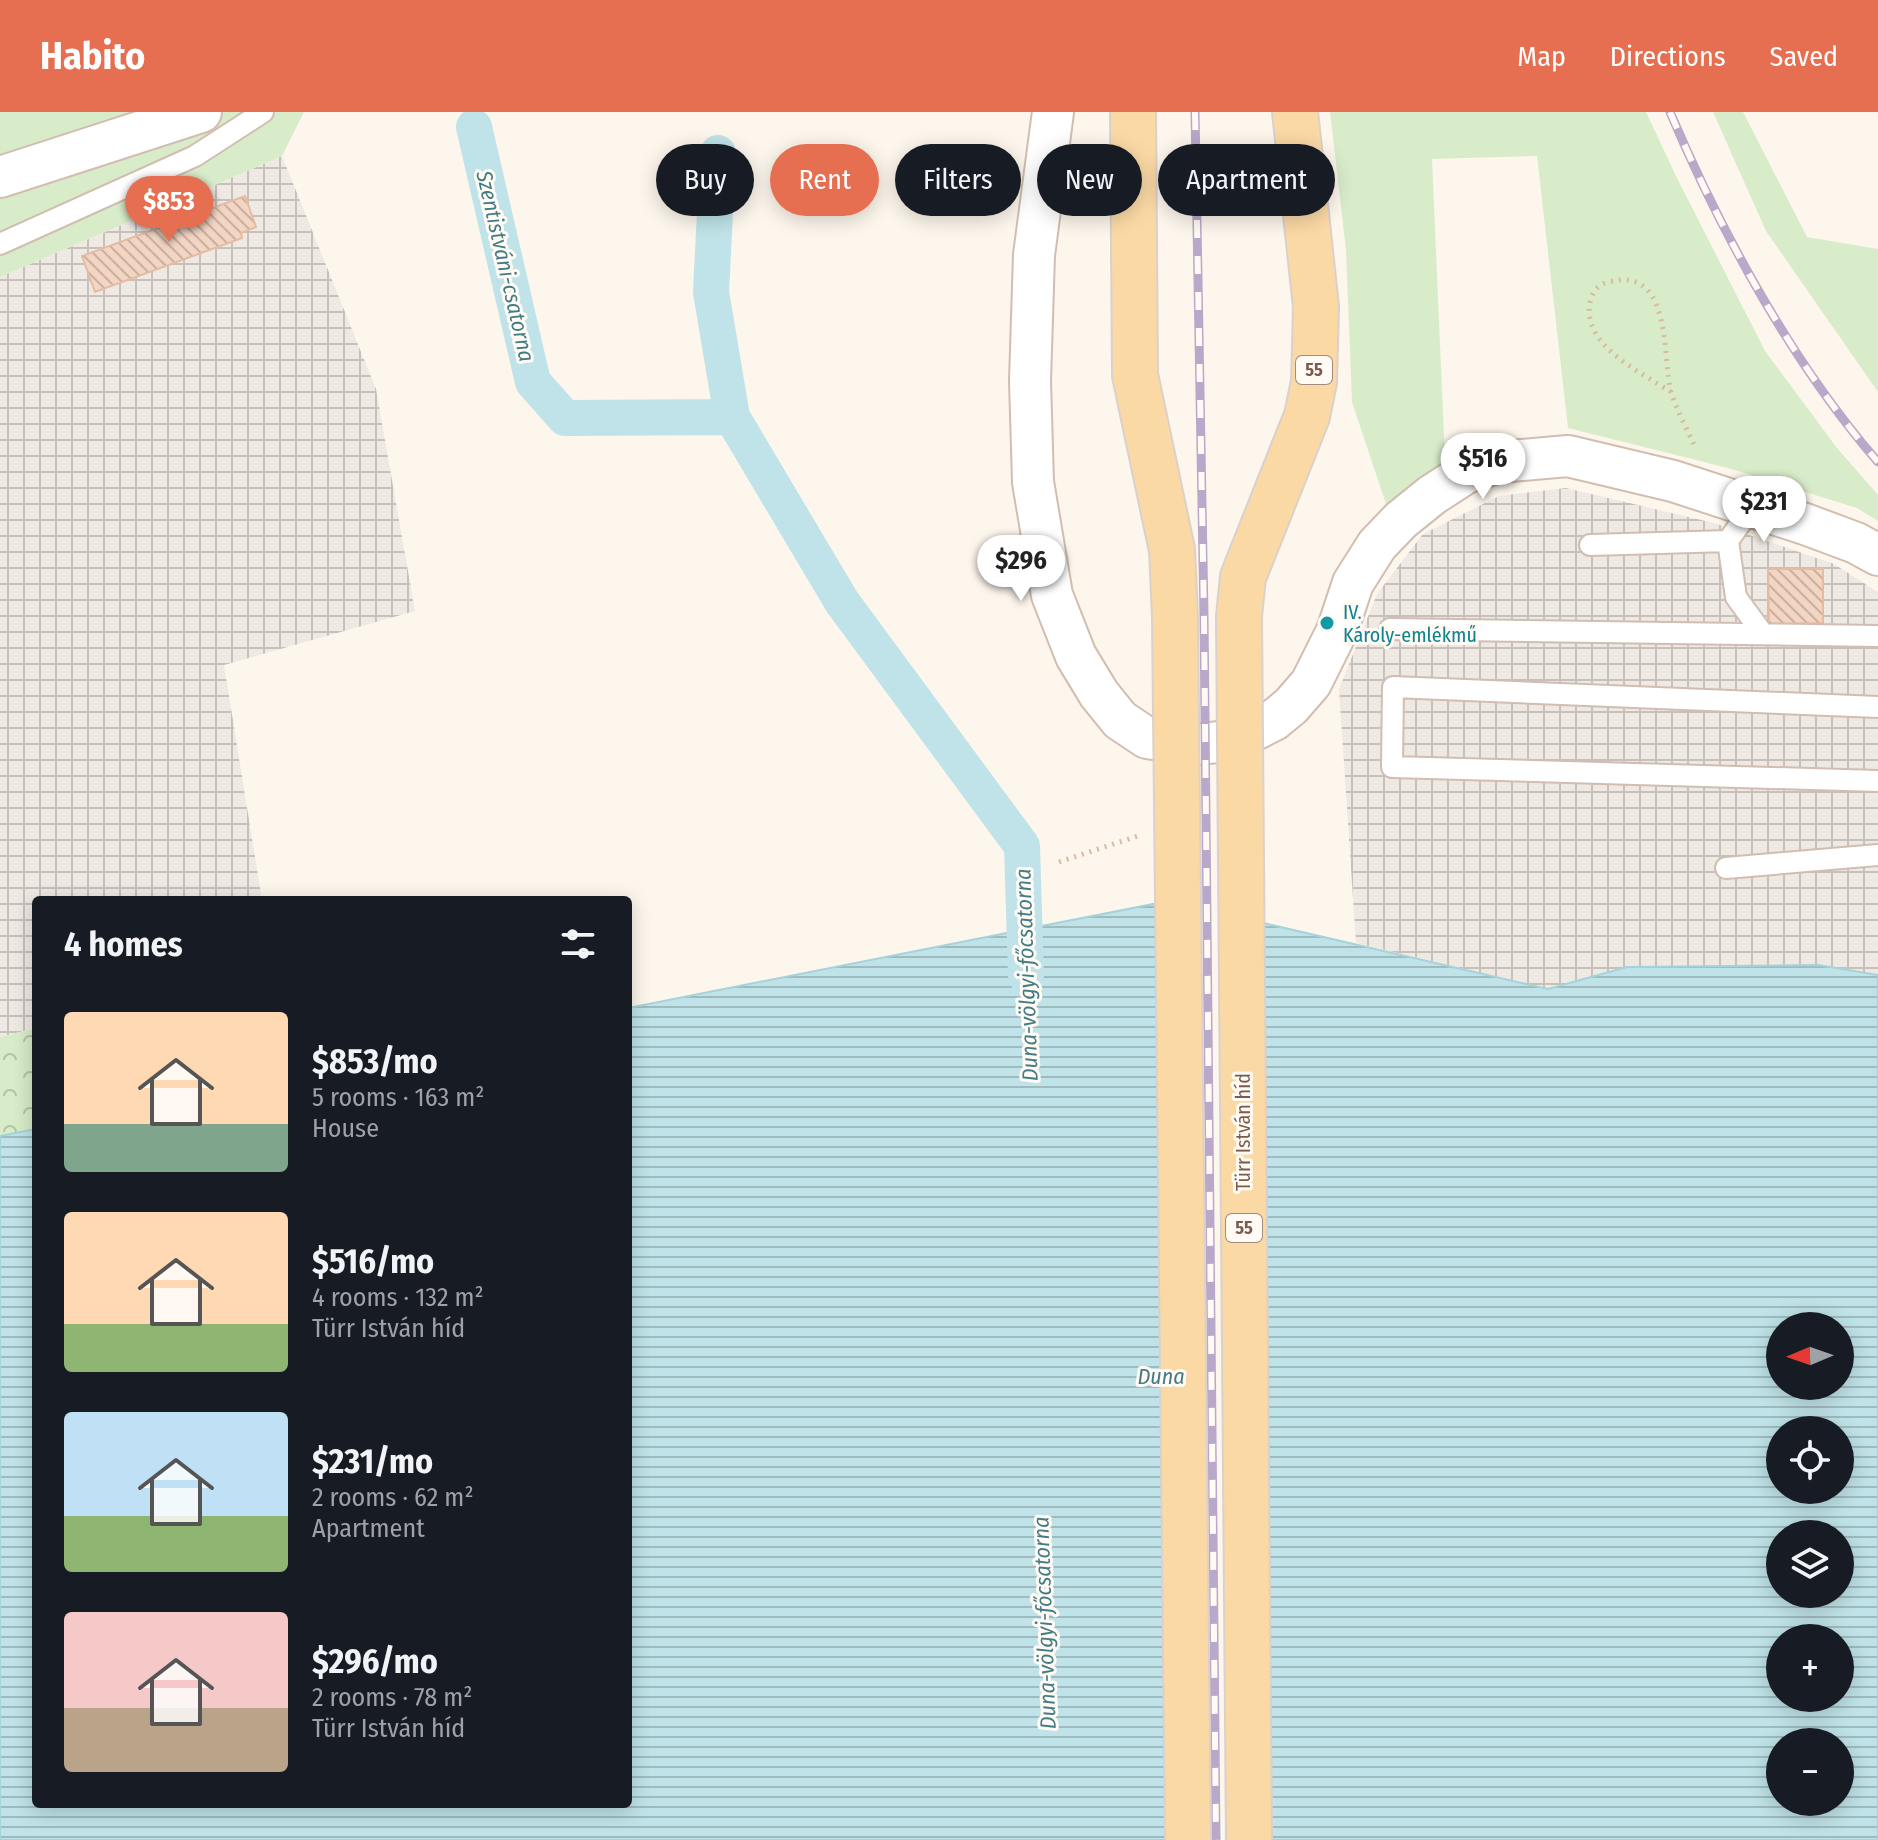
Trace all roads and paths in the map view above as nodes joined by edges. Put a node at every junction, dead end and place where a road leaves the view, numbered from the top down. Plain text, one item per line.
1 (201, 112) edge
2 (263, 112) edge
3 (1053, 112) edge
4 (1133, 112) edge
5 (1295, 112) edge
6 (0, 177) edge
7 (0, 244) edge
8 (1671, 392) junction
9 (1734, 500) junction
10 (1728, 541) junction
11 (1590, 545) dead end
12 (1878, 555) edge
13 (1390, 629) dead end
14 (1763, 634) junction
15 (1878, 636) edge
16 (1878, 707) edge
17 (1878, 781) edge
18 (1148, 833) dead end
19 (1878, 855) edge
20 (1059, 862) dead end
21 (1726, 868) dead end
22 (1188, 1840) edge
23 (1249, 1840) edge

1 - 6 street
2 - 7 lane
3 - 9 street
4 - 22 main road, bridge
5 - 23 main road, Türr István híd / 55, bridge
8 - 8 path
8 - 9 path
9 - 10 lane
9 - 12 street
10 - 11 lane
10 - 14 lane
13 - 14 lane
14 - 15 lane
16 - 17 lane
18 - 20 path
19 - 21 lane

